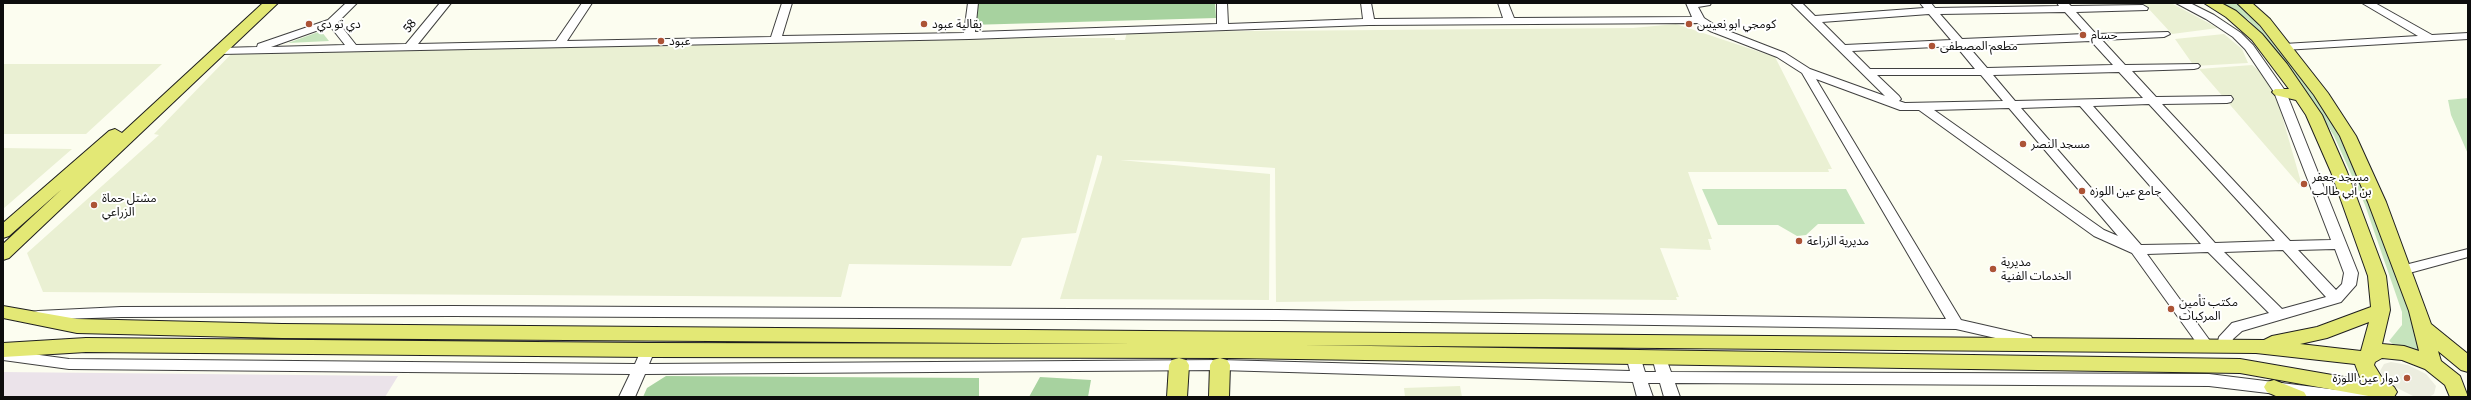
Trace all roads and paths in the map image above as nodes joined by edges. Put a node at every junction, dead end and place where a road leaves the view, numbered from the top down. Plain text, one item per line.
1 (352, 3) edge
2 (446, 3) edge
3 (587, 3) edge
4 (787, 3) edge
5 (973, 3) edge
6 (1222, 3) edge
7 (1366, 3) edge
8 (1503, 3) edge
9 (1706, 3) edge
10 (1796, 3) edge
11 (2181, 3) edge
12 (2211, 3) edge
13 (2244, 3) edge
14 (2253, 3) edge
15 (2367, 3) edge
16 (1692, 4) edge
17 (261, 5) edge
18 (2065, 6) edge
19 (1929, 7) edge
20 (2143, 8) dead end
21 (1813, 19) junction
22 (1509, 20) junction
23 (1699, 20) junction
24 (332, 22) junction
25 (1369, 22) junction
26 (2265, 22) junction
27 (1223, 27) junction
28 (2164, 34) dead end
29 (969, 36) junction
30 (2468, 36) edge
31 (2094, 38) junction
32 (2430, 38) junction
33 (775, 40) junction
34 (1959, 42) junction
35 (559, 44) junction
36 (409, 47) junction
37 (2284, 47) junction
38 (353, 48) junction
39 (1843, 48) junction
40 (250, 50) junction
41 (220, 51) junction
42 (2194, 66) dead end
43 (2123, 69) junction
44 (1806, 71) junction
45 (1868, 72) junction
46 (1985, 72) junction
47 (2280, 92) junction
48 (2302, 96) junction
49 (2227, 99) dead end
50 (2153, 102) junction
51 (2084, 103) junction
52 (2012, 104) junction
53 (1904, 106) junction
54 (1921, 106) junction
55 (3, 232) edge
56 (2340, 244) junction
57 (2286, 245) junction
58 (2211, 247) junction
59 (2137, 250) junction
60 (2468, 253) edge
61 (3, 254) edge
62 (2402, 270) junction
63 (2336, 299) junction
64 (2380, 310) junction
65 (3, 312) edge
66 (2279, 315) junction
67 (25, 317) junction
68 (1956, 324) junction
69 (2423, 328) junction
70 (2086, 345) junction
71 (2215, 346) junction
72 (2256, 346) junction
73 (3, 350) edge
74 (648, 350) junction
75 (3, 355) edge
76 (1633, 356) junction
77 (2368, 356) junction
78 (1659, 357) junction
79 (1180, 365) junction
80 (1220, 365) junction
81 (2468, 365) edge
82 (640, 369) junction
83 (2439, 369) junction
84 (1640, 377) junction
85 (1666, 377) junction
86 (2468, 382) edge
87 (2274, 387) junction
88 (2391, 395) edge
89 (628, 397) edge
90 (1177, 397) edge
91 (1219, 397) edge
92 (1645, 397) edge
93 (1672, 397) edge
94 (2297, 397) edge
95 (2460, 397) edge

1 - 24 street
2 - 36 street, 58
3 - 35 street
4 - 33 street
5 - 29 street
6 - 27 street
7 - 25 street
8 - 22 street
9 - 16 street
10 - 21 street
11 - 47 street
12 - 48 main road
13 - 26 main road
14 - 26 main road
15 - 32 street
16 - 23 street
17 - 41 main road
17 - 55 main road
18 - 19 street
18 - 20 street
18 - 31 street
19 - 21 street
19 - 34 street
21 - 39 street
22 - 23 street
22 - 25 street
23 - 44 street
24 - 38 street
24 - 40 street
25 - 27 street
26 - 37 main road
27 - 29 street
28 - 31 street
29 - 33 street
30 - 32 street
31 - 34 street
31 - 43 street
32 - 37 street
33 - 35 street
34 - 39 street
34 - 46 street
35 - 36 street
36 - 38 street
37 - 62 main road
38 - 40 street
39 - 45 street
40 - 41 street
41 - 61 main road
42 - 43 street
43 - 46 street
43 - 50 street
44 - 53 street
44 - 68 street
45 - 46 street
45 - 53 street
46 - 52 street
47 - 48 main road
47 - 56 street
48 - 64 main road
49 - 50 street
50 - 51 street
50 - 57 street
51 - 52 street
51 - 58 street
52 - 54 street
52 - 59 street
53 - 54 street
54 - 59 street
56 - 57 street
56 - 63 street
57 - 58 street
57 - 63 street
58 - 59 street
58 - 66 street
59 - 71 street
60 - 62 street
62 - 69 main road
63 - 66 street
64 - 72 main road
64 - 77 main road
65 - 67 main road
66 - 71 street
67 - 68 street
67 - 70 main road
68 - 70 street
69 - 81 main road
69 - 83 main road
70 - 71 main road
71 - 72 main road
72 - 77 main road
73 - 74 main road
74 - 76 main road
74 - 82 street
75 - 82 street
76 - 78 main road
76 - 84 street
77 - 83 main road
77 - 88 main road
78 - 85 street
78 - 88 main road
79 - 80 street
79 - 82 street
79 - 90 main road
80 - 84 street
80 - 91 main road
82 - 89 street
83 - 86 main road
83 - 95 main road
84 - 85 street
84 - 92 street
85 - 87 street
85 - 93 street
87 - 88 street
87 - 94 main road

